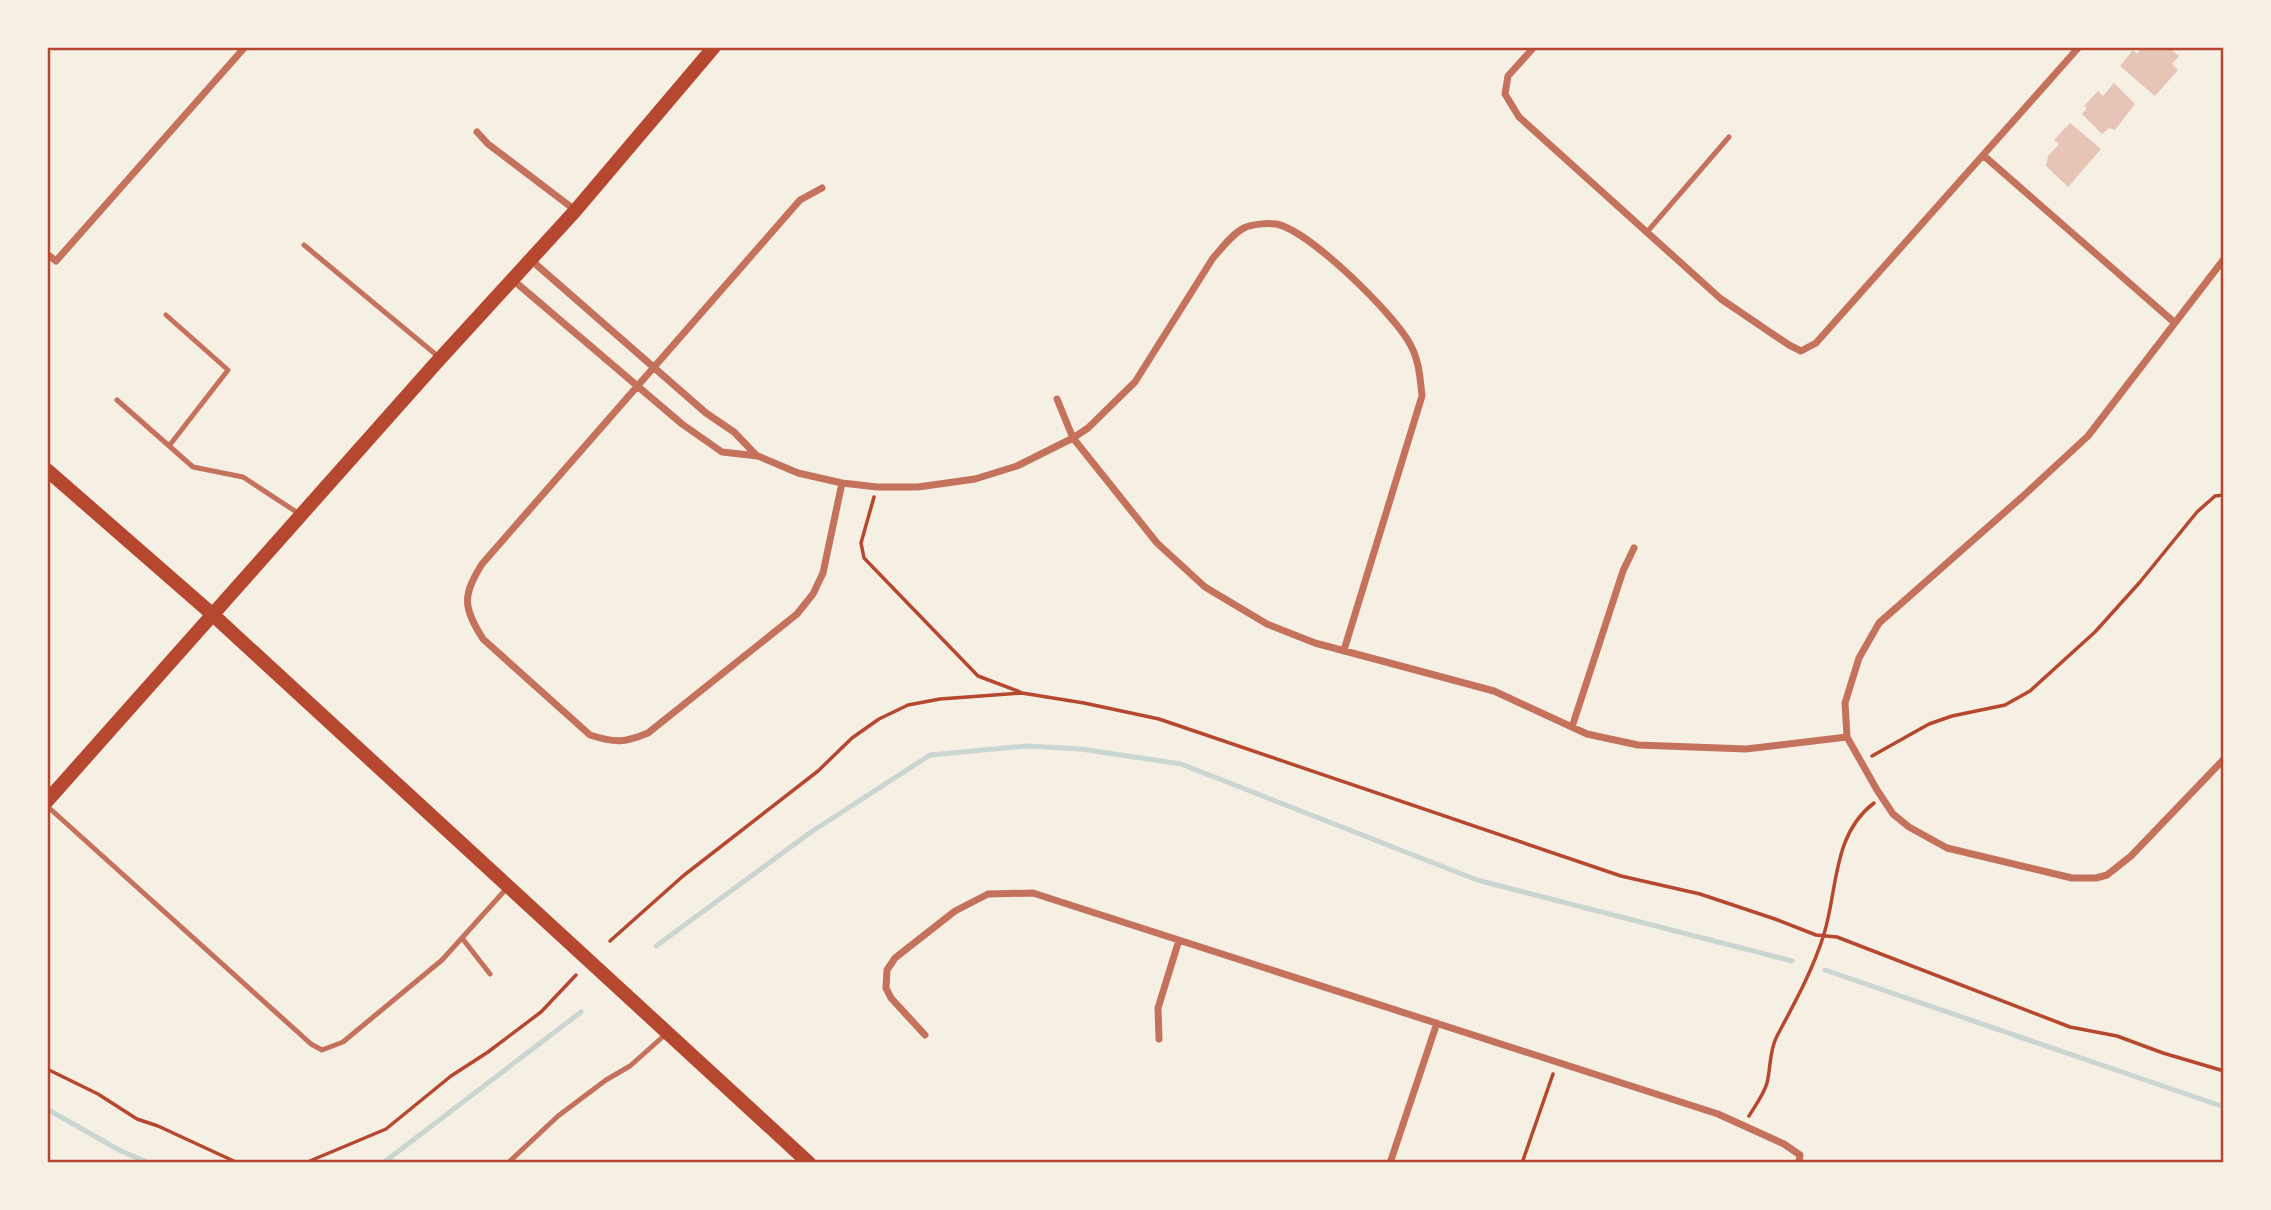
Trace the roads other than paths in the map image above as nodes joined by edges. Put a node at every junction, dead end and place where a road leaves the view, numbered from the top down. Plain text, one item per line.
1 (245, 47) edge
2 (714, 47) edge
3 (1534, 47) edge
4 (2079, 47) edge
5 (477, 132) dead end
6 (1729, 137) dead end
7 (1983, 155) junction
8 (822, 188) dead end
9 (575, 211) junction
10 (1647, 232) junction
11 (304, 245) dead end
12 (47, 254) edge
13 (2224, 259) edge
14 (531, 260) junction
15 (513, 280) junction
16 (166, 316) dead end
17 (2175, 323) junction
18 (440, 358) junction
19 (654, 368) junction
20 (638, 387) junction
21 (1057, 399) dead end
22 (117, 400) dead end
23 (1073, 438) junction
24 (169, 446) junction
25 (758, 456) junction
26 (47, 470) edge
27 (842, 483) junction
28 (301, 515) junction
29 (1634, 548) dead end
30 (212, 614) junction
31 (1344, 650) junction
32 (1572, 727) junction
33 (1847, 737) junction
34 (2224, 759) edge
35 (47, 803) edge
36 (508, 887) junction
37 (462, 938) junction
38 (1179, 940) junction
39 (489, 974) dead end
40 (1437, 1023) junction
41 (669, 1032) junction
42 (925, 1035) dead end
43 (1159, 1039) dead end
44 (508, 1163) edge
45 (809, 1163) edge
46 (1390, 1163) edge
47 (1799, 1163) edge

1 - 12 street
2 - 9 main road
3 - 10 street
4 - 7 street
5 - 9 street
6 - 10 lane
7 - 10 street
7 - 17 street
8 - 19 street
9 - 14 main road
11 - 18 lane
13 - 17 street
14 - 15 main road
14 - 19 street
15 - 18 main road
15 - 20 street
16 - 24 lane
17 - 33 street
18 - 28 main road
19 - 20 street
19 - 25 street
20 - 25 street
20 - 27 street
21 - 23 street
22 - 24 lane
23 - 27 street
23 - 31 street
23 - 31 street
24 - 28 lane
25 - 27 street
26 - 30 main road
28 - 30 main road
29 - 32 street
30 - 35 main road
30 - 36 main road
31 - 32 street
32 - 33 street
33 - 34 street
35 - 37 lane
36 - 37 lane
36 - 41 main road
37 - 39 lane
38 - 40 street
38 - 42 street
38 - 43 street
40 - 46 street
40 - 47 street
41 - 44 lane
41 - 45 main road

